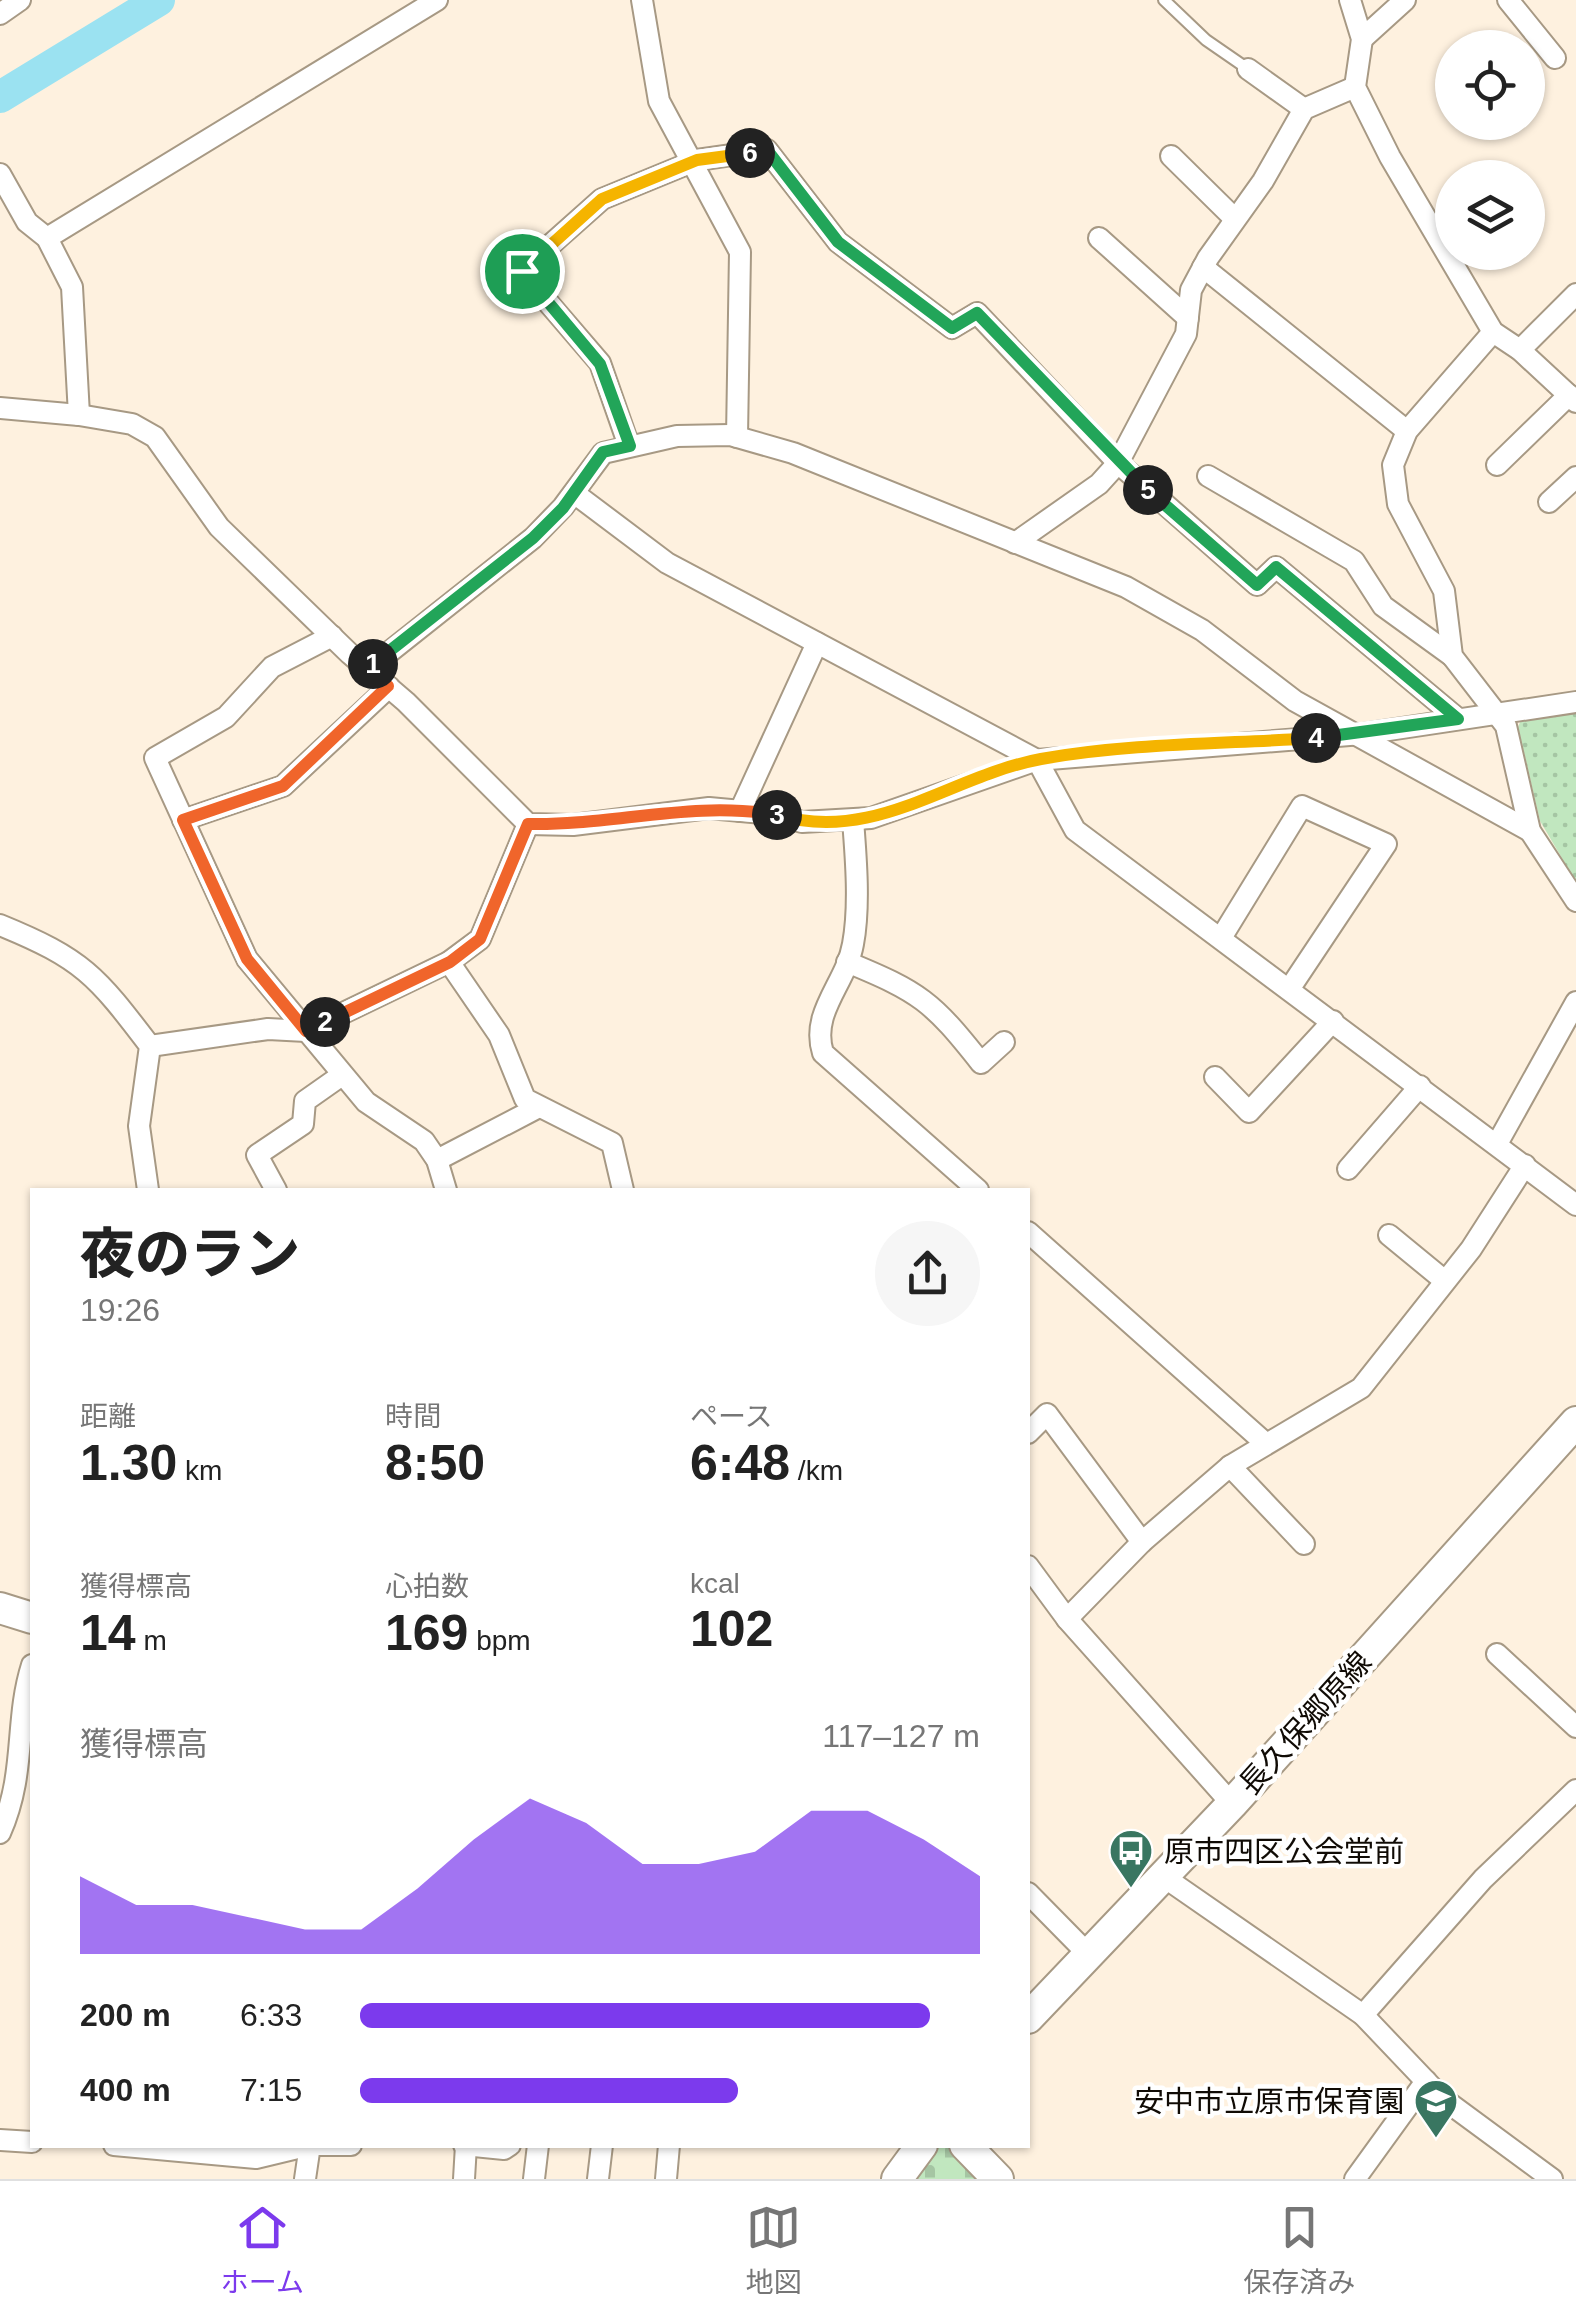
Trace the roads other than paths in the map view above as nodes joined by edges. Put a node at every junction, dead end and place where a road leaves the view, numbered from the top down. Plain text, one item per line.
1 (20, 0) edge
2 (437, 0) edge
3 (642, 0) edge
4 (1164, 0) edge
5 (1350, 0) edge
6 (1406, 0) edge
7 (1508, 0) edge
8 (0, 14) edge
9 (1362, 39) junction
10 (1554, 58) dead end
11 (1248, 68) joint
12 (1355, 87) junction
13 (1304, 109) junction
14 (1171, 156) dead end
15 (689, 164) junction
16 (0, 174) edge
17 (1236, 220) junction
18 (47, 238) junction
19 (1099, 238) dead end
20 (1204, 266) junction
21 (1576, 294) edge
22 (1188, 318) junction
23 (1493, 332) junction
24 (1520, 350) junction
25 (1573, 398) edge
26 (0, 408) edge
27 (79, 414) junction
28 (1407, 431) junction
29 (737, 437) junction
30 (630, 446) junction
31 (1118, 463) junction
32 (1497, 465) dead end
33 (1208, 476) dead end
34 (1576, 476) edge
35 (574, 493) junction
36 (1549, 502) dead end
37 (1014, 543) junction
38 (332, 636) junction
39 (817, 643) junction
40 (1452, 656) junction
41 (368, 669) junction
42 (388, 686) junction
43 (1576, 702) edge
44 (1497, 712) junction
45 (1458, 719) junction
46 (1362, 734) junction
47 (1037, 760) junction
48 (740, 811) junction
49 (183, 820) junction
50 (854, 820) junction
51 (528, 824) junction
52 (1530, 830) junction
53 (1576, 901) edge
54 (0, 925) edge
55 (1221, 938) junction
56 (450, 962) junction
57 (847, 962) junction
58 (1290, 988) junction
59 (1576, 1002) edge
60 (1333, 1021) junction
61 (306, 1031) junction
62 (1004, 1042) dead end
63 (150, 1046) junction
64 (342, 1075) junction
65 (1214, 1077) dead end
66 (1420, 1086) junction
67 (539, 1107) junction
68 (1497, 1144) junction
69 (437, 1160) junction
70 (1525, 1165) junction
71 (1348, 1170) dead end
72 (148, 1188) edge
73 (275, 1188) edge
74 (445, 1188) edge
75 (623, 1188) edge
76 (976, 1188) edge
77 (1576, 1204) edge
78 (1030, 1234) edge
79 (1389, 1236) dead end
80 (1446, 1281) junction
81 (1575, 1425) edge
82 (1030, 1430) edge
83 (1264, 1442) junction
84 (1230, 1466) junction
85 (1142, 1542) junction
86 (1304, 1544) dead end
87 (1030, 1569) edge
88 (0, 1608) edge
89 (30, 1617) edge
90 (1068, 1619) junction
91 (1497, 1654) dead end
92 (30, 1672) edge
93 (1576, 1727) edge
94 (1576, 1790) edge
95 (1232, 1804) junction
96 (0, 1833) edge
97 (1164, 1878) junction
98 (1030, 1895) edge
99 (1088, 1954) junction
100 (1363, 2015) junction
101 (1030, 2016) edge
102 (1426, 2081) junction
103 (0, 2140) edge
104 (30, 2142) edge
105 (147, 2148) edge
106 (298, 2148) edge
107 (310, 2148) edge
108 (465, 2148) edge
109 (538, 2148) edge
110 (602, 2148) edge
111 (669, 2148) edge
112 (920, 2148) edge
113 (968, 2148) edge
114 (305, 2179) edge
115 (464, 2179) edge
116 (534, 2179) edge
117 (598, 2179) edge
118 (666, 2179) edge
119 (897, 2179) edge
120 (998, 2179) edge
121 (1355, 2179) edge
122 (1552, 2179) edge

1 - 8 street
2 - 18 street
3 - 15 street
4 - 11 lane
5 - 9 street
6 - 9 street
7 - 10 street
9 - 12 street
11 - 13 street
12 - 13 street
12 - 23 street
13 - 17 street
14 - 17 street
15 - 29 street
15 - 30 street
15 - 31 street
16 - 18 street
17 - 20 street
18 - 27 street
19 - 22 street
20 - 22 street
20 - 28 street
21 - 24 street
22 - 31 street
23 - 24 street
23 - 28 street
24 - 25 street
25 - 32 street
26 - 27 street
27 - 38 street
28 - 40 street
29 - 30 street
29 - 37 street
30 - 35 street
31 - 37 street
31 - 45 street
33 - 40 street
34 - 36 street
35 - 39 street
35 - 41 street
37 - 46 street
38 - 41 street
38 - 49 street
39 - 47 street
39 - 48 street
40 - 44 street
41 - 42 street
42 - 49 street
42 - 51 street
43 - 44 street
44 - 45 street
44 - 52 street
45 - 46 street
46 - 47 street
46 - 52 street
47 - 50 street
47 - 55 street
48 - 50 street
48 - 51 street
49 - 61 street
50 - 57 street
51 - 56 street
52 - 53 street
54 - 63 street
55 - 58 street
55 - 58 street
56 - 61 street
56 - 67 street
57 - 62 street
57 - 76 street
58 - 60 street
59 - 68 street
60 - 65 street
60 - 66 street
61 - 63 street
61 - 64 street
63 - 72 street
64 - 69 street
64 - 73 street
66 - 68 street
66 - 71 street
67 - 69 street
67 - 75 street
68 - 70 street
69 - 74 street
70 - 77 street
70 - 80 street
78 - 83 street
79 - 80 street
80 - 83 street
81 - 95 main road, 長久保郷原線
82 - 85 street
83 - 84 street
84 - 85 street
84 - 86 street
85 - 90 street
87 - 90 street
88 - 89 main road
90 - 95 street
91 - 93 street
92 - 96 street
94 - 100 street
95 - 97 main road, 長久保郷原線
97 - 99 main road, 長久保郷原線
97 - 100 street
98 - 99 street
99 - 101 main road, 長久保郷原線
100 - 102 street
102 - 121 street
102 - 122 street
103 - 104 street
105 - 106 street
107 - 114 street
108 - 115 street
109 - 116 street
110 - 117 street
111 - 118 street
112 - 119 main road
113 - 120 main road

